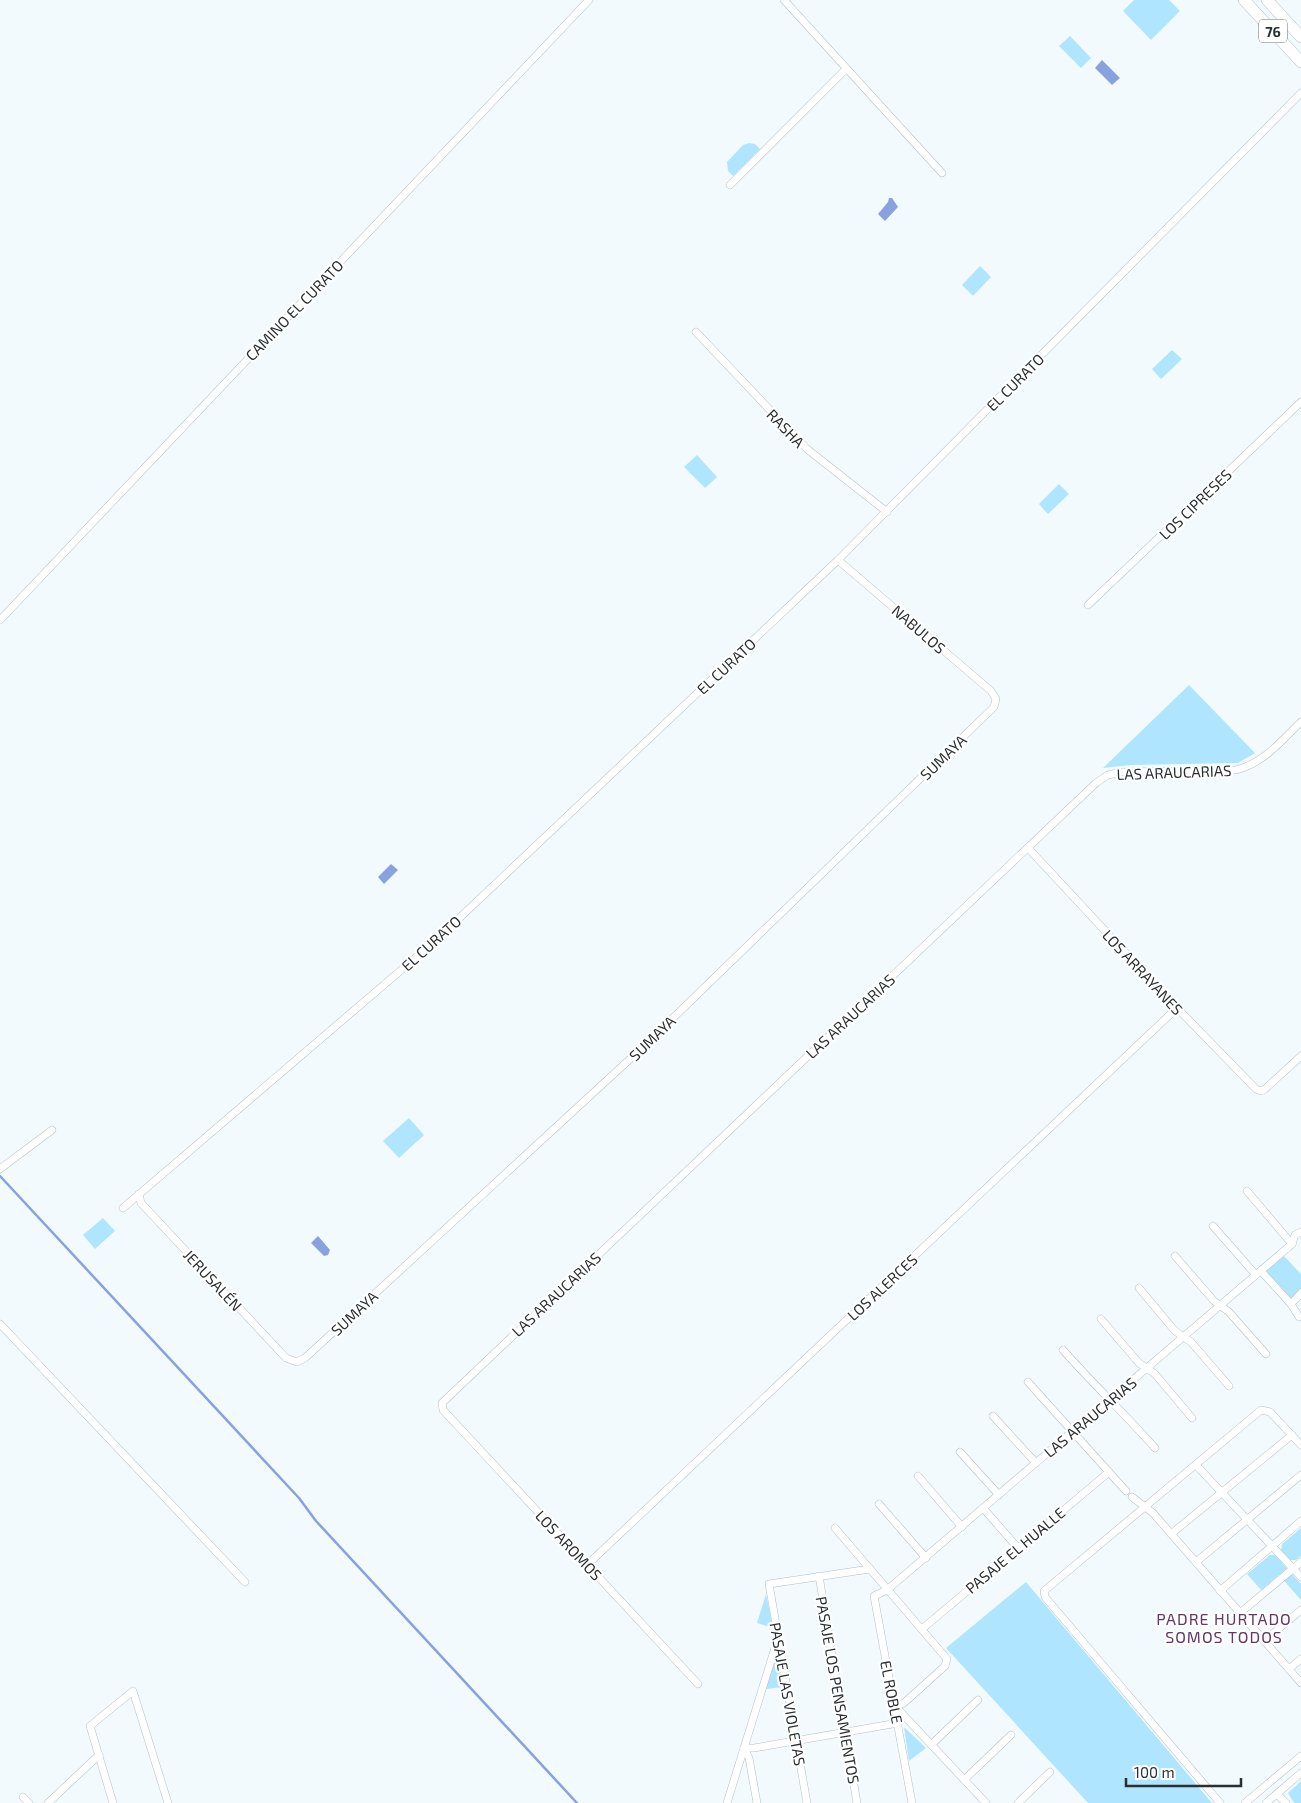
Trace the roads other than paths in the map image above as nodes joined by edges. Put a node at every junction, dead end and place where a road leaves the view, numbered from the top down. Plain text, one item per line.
1 (589, 0) edge
2 (784, 0) edge
3 (1244, 0) edge
4 (1267, 0) edge
5 (1301, 36) edge
6 (1301, 62) edge
7 (846, 69) junction
8 (1301, 93) edge
9 (942, 173) dead end
10 (730, 185) dead end
11 (696, 332) dead end
12 (1301, 402) edge
13 (887, 512) junction
14 (838, 560) junction
15 (1088, 606) dead end
16 (0, 620) edge
17 (996, 699) joint
18 (1301, 722) edge
19 (1028, 848) junction
20 (1177, 1008) junction
21 (1301, 1056) edge
22 (52, 1130) dead end
23 (1, 1168) edge
24 (1247, 1191) dead end
25 (139, 1194) junction
26 (123, 1208) dead end
27 (1213, 1226) dead end
28 (1301, 1232) edge
29 (1292, 1244) junction
30 (1175, 1256) dead end
31 (1258, 1273) junction
32 (1139, 1288) dead end
33 (1301, 1293) edge
34 (1291, 1304) junction
35 (1221, 1305) junction
36 (1299, 1317) dead end
37 (1101, 1319) dead end
38 (0, 1324) edge
39 (1184, 1337) junction
40 (1063, 1350) dead end
41 (1266, 1354) dead end
42 (294, 1361) joint
43 (1147, 1369) junction
44 (1028, 1382) dead end
45 (1229, 1386) dead end
46 (1110, 1400) junction
47 (441, 1405) joint
48 (993, 1416) dead end
49 (1192, 1418) dead end
50 (1073, 1431) junction
51 (1292, 1435) junction
52 (1301, 1445) edge
53 (1155, 1448) dead end
54 (960, 1452) dead end
55 (1036, 1463) junction
56 (1196, 1465) junction
57 (1109, 1472) junction
58 (1301, 1475) edge
59 (918, 1476) dead end
60 (1126, 1491) dead end
61 (1222, 1493) junction
62 (999, 1495) junction
63 (1132, 1497) dead end
64 (879, 1504) dead end
65 (1146, 1506) junction
66 (983, 1508) junction
67 (1247, 1520) junction
68 (1301, 1522) edge
69 (962, 1527) junction
70 (835, 1528) dead end
71 (1171, 1534) junction
72 (1272, 1546) junction
73 (1018, 1548) junction
74 (926, 1558) junction
75 (1196, 1562) junction
76 (1301, 1562) edge
77 (587, 1565) junction
78 (870, 1569) junction
79 (1293, 1569) junction
80 (820, 1576) junction
81 (1301, 1577) edge
82 (245, 1582) dead end
83 (888, 1590) junction
84 (1220, 1591) junction
85 (1301, 1610) edge
86 (1240, 1614) junction
87 (922, 1629) junction
88 (778, 1636) junction
89 (1264, 1641) junction
90 (1301, 1659) edge
91 (1289, 1669) junction
92 (1301, 1683) edge
93 (698, 1684) dead end
94 (978, 1700) dead end
95 (895, 1706) junction
96 (898, 1723) junction
97 (846, 1732) junction
98 (1011, 1735) dead end
99 (796, 1740) junction
100 (931, 1745) junction
101 (744, 1748) junction
102 (98, 1755) junction
103 (1301, 1756) edge
104 (1050, 1772) dead end
105 (1301, 1773) edge
106 (964, 1780) junction
107 (1277, 1794) junction
108 (23, 1796) dead end
109 (29, 1803) edge
110 (48, 1803) edge
111 (113, 1803) edge
112 (168, 1803) edge
113 (727, 1803) edge
114 (757, 1803) edge
115 (807, 1803) edge
116 (858, 1803) edge
117 (912, 1803) edge
118 (986, 1803) edge
119 (1018, 1803) edge
120 (1220, 1803) edge
121 (1245, 1803) edge
122 (1266, 1803) edge
123 (1286, 1803) edge

1 - 16 street, CAMINO EL CURATO
2 - 7 street
3 - 6 main road, 76
4 - 5 main road, 76
7 - 9 street
7 - 10 street
8 - 13 street, EL CURATO
11 - 13 street, RASHA
12 - 15 street, LOS CIPRESES
13 - 14 street, EL CURATO
14 - 17 street, NABULOS
14 - 25 street, EL CURATO
17 - 42 street, SUMAYA
18 - 19 street, LAS ARAUCARIAS
19 - 20 street, LOS ARRAYANES
19 - 47 street, LAS ARAUCARIAS
20 - 21 street, LOS ARRAYANES
20 - 77 street, LOS ALERCES
22 - 23 street
24 - 29 street
25 - 26 street, EL CURATO
25 - 42 street, JERUSALÉN
27 - 31 street
28 - 29 street, LAS ARAUCARIAS
29 - 31 street, LAS ARAUCARIAS
30 - 35 street
31 - 34 street
31 - 35 street, LAS ARAUCARIAS
32 - 39 street
33 - 34 street
34 - 36 street
35 - 39 street, LAS ARAUCARIAS
35 - 41 street
37 - 43 street
38 - 82 street
39 - 43 street, LAS ARAUCARIAS
39 - 45 street
40 - 46 street
43 - 46 street, LAS ARAUCARIAS
43 - 49 street
44 - 50 street
46 - 50 street, LAS ARAUCARIAS
46 - 53 street
47 - 77 street, LOS AROMOS
48 - 55 street
50 - 55 street, LAS ARAUCARIAS
50 - 57 street
51 - 52 street
51 - 56 street
51 - 61 street
54 - 62 street
55 - 62 street, LAS ARAUCARIAS
56 - 61 street
56 - 65 street
57 - 60 street
57 - 73 street, PASAJE EL HUALLE
58 - 67 street
59 - 69 street
61 - 67 street
61 - 71 street
62 - 66 street, LAS ARAUCARIAS
63 - 65 street
64 - 74 street
65 - 71 street
65 - 120 street
66 - 69 street, LAS ARAUCARIAS
66 - 73 street
67 - 72 street
67 - 75 street
68 - 72 street
69 - 74 street, LAS ARAUCARIAS
70 - 78 street
71 - 75 street
72 - 79 street
72 - 84 street
73 - 87 street, PASAJE EL HUALLE
74 - 83 street, LAS ARAUCARIAS
75 - 84 street
76 - 79 street
77 - 93 street, LOS AROMOS
78 - 80 street
78 - 83 street
79 - 81 street
79 - 86 street
80 - 88 street, PASAJE LAS VIOLETAS
80 - 97 street, PASAJE LOS PENSAMIENTOS
83 - 87 street
83 - 95 street, EL ROBLE
84 - 86 street
85 - 89 street
86 - 89 street
87 - 95 street
88 - 99 street, PASAJE LAS VIOLETAS
88 - 101 street
89 - 91 street
90 - 91 street
91 - 92 street
94 - 100 street
95 - 96 street, EL ROBLE
95 - 100 street
96 - 97 street
96 - 117 street, EL ROBLE
97 - 99 street
97 - 116 street, PASAJE LOS PENSAMIENTOS
98 - 106 street
99 - 101 street
99 - 115 street, PASAJE LAS VIOLETAS
100 - 106 street
101 - 113 street
101 - 114 street
102 - 110 street
102 - 111 street
102 - 112 street
103 - 121 street
104 - 119 street
105 - 107 street
106 - 118 street
107 - 122 street
107 - 123 street
108 - 109 street

